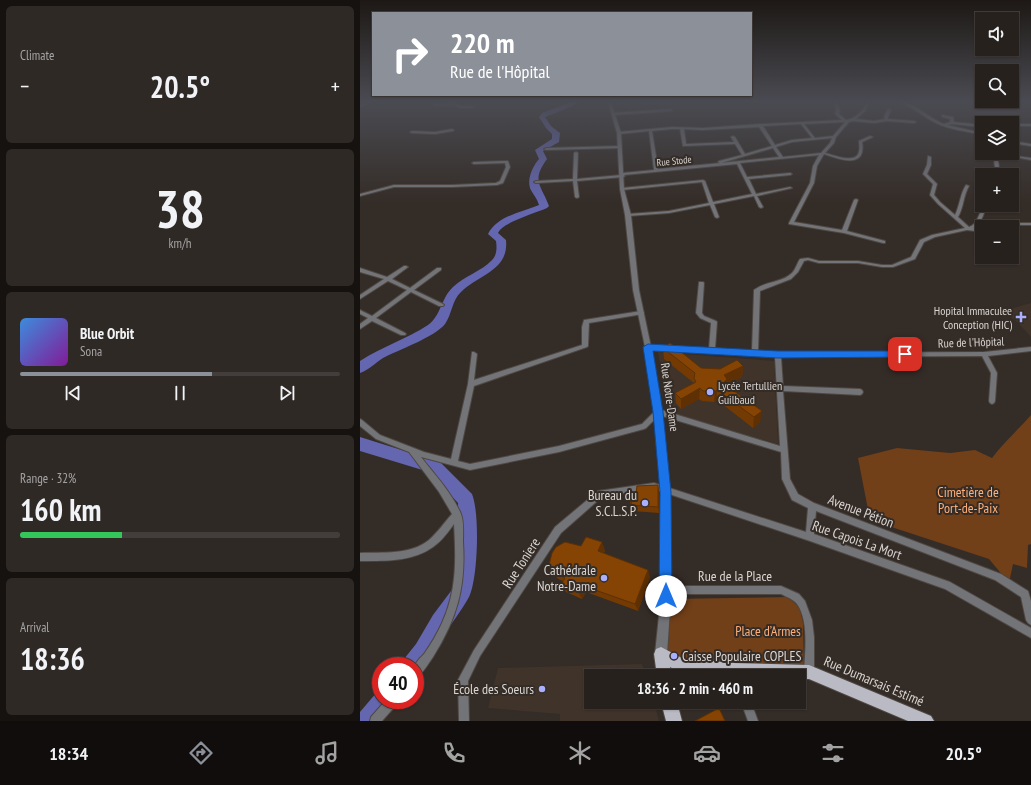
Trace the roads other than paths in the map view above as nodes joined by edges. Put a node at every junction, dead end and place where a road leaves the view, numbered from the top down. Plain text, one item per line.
1 (619, 136) edge
2 (651, 136) edge
3 (683, 136) edge
4 (767, 136) edge
5 (811, 136) edge
6 (733, 137) dead end
7 (834, 137) joint
8 (871, 137) dead end
9 (814, 139) junction
10 (736, 143) junction
11 (1019, 143) edge
12 (1031, 145) edge
13 (774, 146) junction
14 (620, 147) junction
15 (546, 149) dead end
16 (576, 153) dead end
17 (743, 154) junction
18 (823, 154) junction
19 (780, 157) junction
20 (929, 157) dead end
21 (1019, 157) edge
22 (1031, 159) edge
23 (738, 162) junction
24 (474, 163) dead end
25 (713, 166) junction
26 (656, 171) junction
27 (790, 174) dead end
28 (622, 175) junction
29 (746, 178) junction
30 (575, 180) junction
31 (536, 182) dead end
32 (967, 186) dead end
33 (790, 188) dead end
34 (622, 189) junction
35 (360, 195) edge
36 (754, 195) junction
37 (577, 197) dead end
38 (856, 200) dead end
39 (712, 203) junction
40 (761, 207) dead end
41 (982, 212) edge
42 (628, 215) junction
43 (717, 216) dead end
44 (956, 217) junction
45 (1019, 224) edge
46 (1031, 224) edge
47 (969, 229) junction
48 (975, 230) edge
49 (844, 232) junction
50 (882, 242) dead end
51 (406, 267) dead end
52 (360, 270) edge
53 (439, 270) dead end
54 (388, 279) junction
55 (701, 283) dead end
56 (412, 290) junction
57 (360, 297) edge
58 (442, 305) dead end
59 (360, 312) edge
60 (640, 313) junction
61 (372, 318) junction
62 (360, 326) edge
63 (403, 334) dead end
64 (648, 347) junction
65 (1031, 349) edge
66 (712, 351) junction
67 (755, 353) junction
68 (474, 354) dead end
69 (778, 354) junction
70 (984, 354) junction
71 (471, 384) junction
72 (780, 388) junction
73 (860, 392) dead end
74 (992, 401) dead end
75 (658, 412) junction
76 (360, 422) edge
77 (412, 450) junction
78 (783, 450) junction
79 (454, 462) junction
80 (666, 492) junction
81 (812, 506) junction
82 (457, 515) junction
83 (810, 537) junction
84 (360, 557) edge
85 (666, 596) junction
86 (1031, 620) edge
87 (1031, 633) edge
88 (661, 654) junction
89 (424, 661) edge
90 (663, 669) edge
91 (707, 669) edge
92 (806, 672) edge
93 (809, 672) junction
94 (385, 709) edge
95 (671, 709) edge
96 (749, 709) edge
97 (375, 721) edge
98 (464, 721) edge
99 (674, 721) edge
100 (754, 721) edge
101 (926, 721) edge

1 - 14 street, Rue Notre-Dame
2 - 26 street
3 - 10 street
4 - 13 street
5 - 9 street
6 - 10 street
7 - 9 street
7 - 18 street
8 - 18 street, Rue Stode
9 - 13 street
10 - 17 street
11 - 12 street
13 - 17 street
13 - 19 street
14 - 15 street
14 - 28 street, Rue Notre-Dame
16 - 30 street
17 - 25 street
18 - 19 street, Rue Stode
18 - 49 street
19 - 23 street, Rue Stode
20 - 44 street
21 - 22 street
23 - 25 street, Rue Stode
23 - 29 street
24 - 35 street
25 - 26 street, Rue Stode
26 - 28 street, Rue Stode
27 - 29 street
28 - 30 street, Rue Stode
28 - 34 street, Rue Notre-Dame
29 - 36 street
30 - 31 street, Rue Stode
30 - 37 street
32 - 44 street
33 - 36 street
34 - 39 street
34 - 42 street, Rue Notre-Dame
36 - 39 street
36 - 40 street
38 - 49 street
39 - 42 street
39 - 43 street
41 - 47 street
42 - 60 street, Rue Notre-Dame
44 - 47 street
45 - 46 street
47 - 48 street
47 - 67 street
49 - 50 street
51 - 54 street
52 - 54 street
53 - 56 street
54 - 56 street
54 - 57 street
55 - 66 street
56 - 58 street
56 - 61 street
59 - 61 street
60 - 64 street, Rue Notre-Dame
60 - 71 street
61 - 62 street
61 - 63 street
64 - 66 street, Rue de l'Hôpital
64 - 75 street, Rue Notre-Dame
65 - 70 street, Rue de l'Hôpital
66 - 67 street, Rue de l'Hôpital
67 - 69 street, Rue de l'Hôpital
68 - 71 street
69 - 70 street, Rue de l'Hôpital
69 - 72 street, Avenue Pétion
70 - 74 street
71 - 79 street
72 - 73 street
72 - 78 street, Avenue Pétion
75 - 78 street
75 - 79 street
75 - 80 street, Rue Notre-Dame
76 - 77 street
77 - 79 street
77 - 82 street
78 - 81 street, Avenue Pétion
80 - 83 street, Rue Capois La Mort
80 - 85 street, Rue Notre-Dame
80 - 98 street, Rue Toniere
81 - 83 street
81 - 86 street, Avenue Pétion
82 - 84 street
82 - 89 street
83 - 87 street, Rue Capois La Mort
85 - 88 street, Rue Notre-Dame
85 - 93 street, Rue de la Place
88 - 90 main road, Rue Notre-Dame
88 - 91 main road
92 - 93 main road
93 - 101 main road, Rue Dumarsais Estimé
94 - 97 street
95 - 99 main road
96 - 100 street

